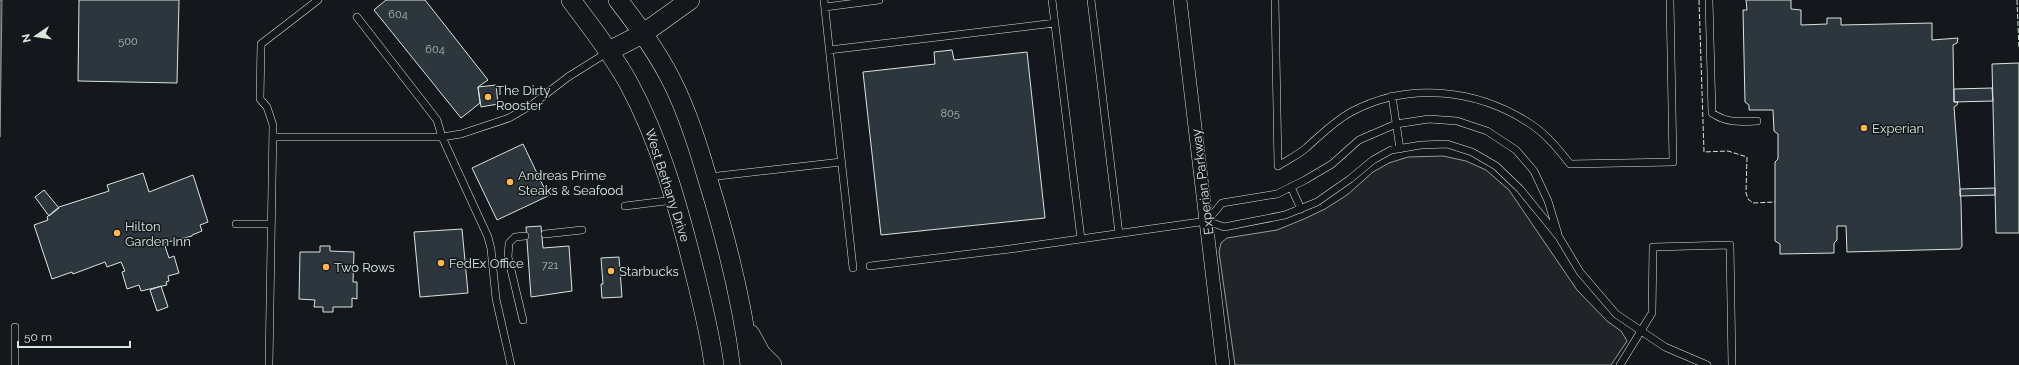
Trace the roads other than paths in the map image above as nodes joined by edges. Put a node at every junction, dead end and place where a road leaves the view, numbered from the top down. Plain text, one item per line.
1 (318, 0) edge
2 (571, 0) edge
3 (618, 0) edge
4 (690, 0) edge
5 (879, 0) edge
6 (1052, 0) edge
7 (1091, 0) edge
8 (1180, 0) edge
9 (1275, 0) edge
10 (1670, 0) edge
11 (1709, 0) edge
12 (824, 3) edge
13 (356, 17) dead end
14 (1055, 23) junction
15 (644, 34) junction
16 (829, 50) junction
17 (609, 51) junction
18 (1392, 96) junction
19 (1757, 121) dead end
20 (1396, 124) junction
21 (273, 136) junction
22 (442, 137) junction
23 (1400, 149) junction
24 (842, 162) junction
25 (707, 177) junction
26 (1292, 187) junction
27 (675, 200) junction
28 (625, 206) dead end
29 (1301, 208) junction
30 (1207, 222) junction
31 (236, 224) dead end
32 (271, 224) junction
33 (582, 230) dead end
34 (544, 234) dead end
35 (1119, 234) junction
36 (525, 236) dead end
37 (1559, 237) junction
38 (1081, 239) junction
39 (870, 266) dead end
40 (853, 268) dead end
41 (523, 320) dead end
42 (744, 322) junction
43 (15, 327) dead end
44 (1641, 331) junction
45 (15, 365) edge
46 (269, 365) edge
47 (511, 365) edge
48 (714, 365) edge
49 (750, 365) edge
50 (772, 365) edge
51 (1223, 365) edge
52 (1620, 365) edge
53 (1707, 365) edge
54 (1732, 365) edge

1 - 21 lane
2 - 17 main road, West Bethany Drive
3 - 15 main road
4 - 15 main road
5 - 12 lane
6 - 14 lane
7 - 35 lane
8 - 30 street, Experian Parkway
9 - 18 lane
10 - 18 lane
11 - 19 lane
12 - 16 lane
13 - 22 lane
14 - 16 lane
14 - 38 lane
15 - 17 main road
15 - 25 main road
16 - 24 lane
17 - 22 lane
17 - 27 main road, West Bethany Drive
18 - 20 lane
20 - 23 lane
20 - 26 lane
20 - 37 lane
21 - 22 lane
21 - 32 lane
22 - 47 lane
23 - 29 lane
23 - 37 lane
24 - 25 lane
24 - 40 lane
25 - 42 main road
26 - 29 lane
26 - 30 lane
27 - 28 lane
27 - 48 main road, West Bethany Drive
29 - 30 lane
30 - 35 lane
30 - 51 street, Experian Parkway
31 - 32 lane
32 - 46 lane
33 - 34 lane
35 - 38 lane
36 - 41 lane
37 - 44 lane
38 - 39 lane
42 - 49 main road
42 - 50 main road
43 - 45 lane
44 - 52 lane
44 - 53 lane
44 - 54 lane

